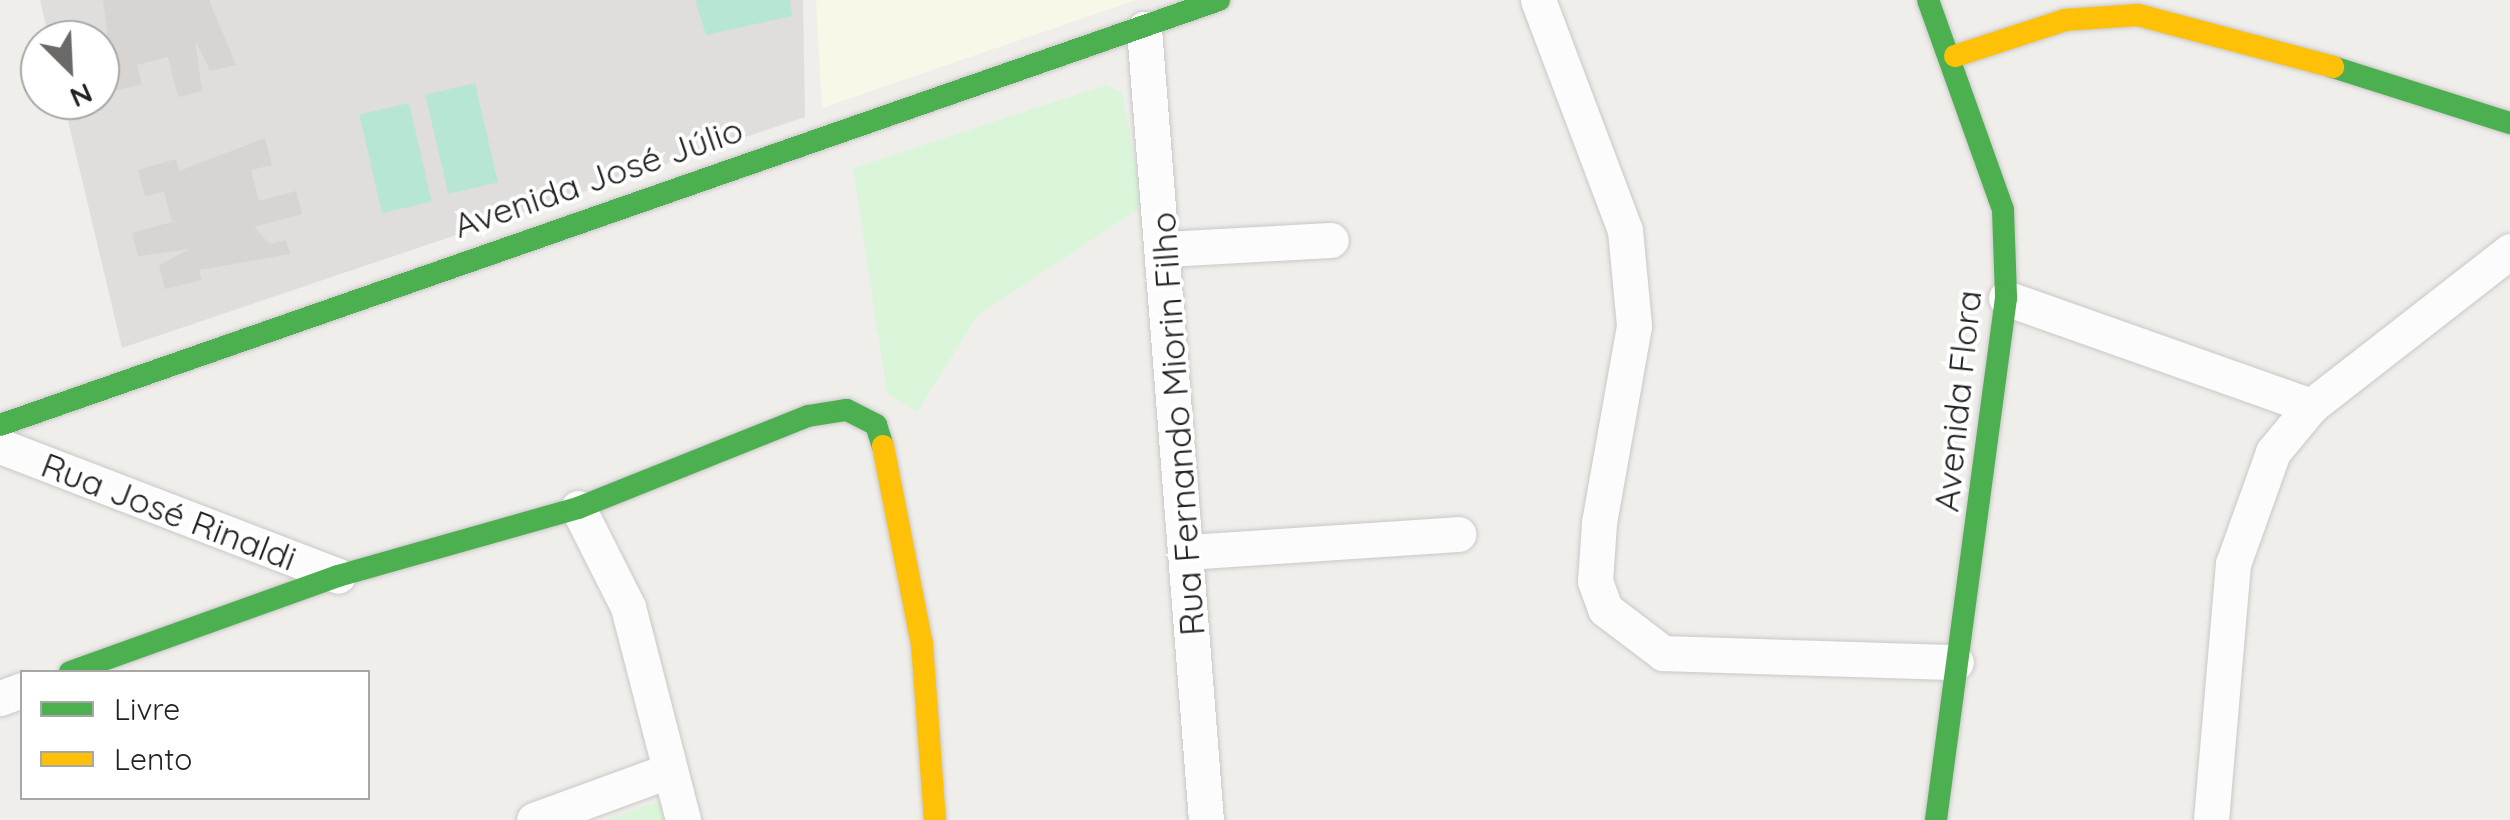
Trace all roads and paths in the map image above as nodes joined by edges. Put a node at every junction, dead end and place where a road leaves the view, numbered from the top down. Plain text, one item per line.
1 (1220, 0) edge
2 (1538, 0) edge
3 (1928, 0) edge
4 (1144, 28) junction
5 (1955, 56) junction
6 (2510, 124) edge
7 (1332, 240) dead end
8 (1164, 248) junction
9 (2510, 251) edge
10 (2006, 298) junction
11 (2311, 406) junction
12 (0, 425) edge
13 (0, 446) edge
14 (578, 508) junction
15 (1458, 534) dead end
16 (1188, 552) junction
17 (338, 576) junction
18 (1956, 662) junction
19 (76, 670) edge
20 (668, 771) junction
21 (534, 820) edge
22 (683, 820) edge
23 (935, 820) edge
24 (1206, 820) edge
25 (1936, 820) edge
26 (2211, 820) edge

1 - 4 street, Avenida José Júlio
2 - 18 street
3 - 5 street, Avenida Flora
4 - 8 street, Rua Fernando Miorin Filho
4 - 12 street, Avenida José Júlio
5 - 6 street
5 - 10 street, Avenida Flora
7 - 8 street
8 - 16 street, Rua Fernando Miorin Filho
9 - 11 street
10 - 11 street
10 - 18 street, Avenida Flora
11 - 26 street
13 - 17 street, Rua José Rinaldi
14 - 17 street
14 - 20 street
14 - 23 street
15 - 16 street
16 - 24 street, Rua Fernando Miorin Filho
17 - 19 street
18 - 25 street, Avenida Flora
20 - 21 street
20 - 22 street

